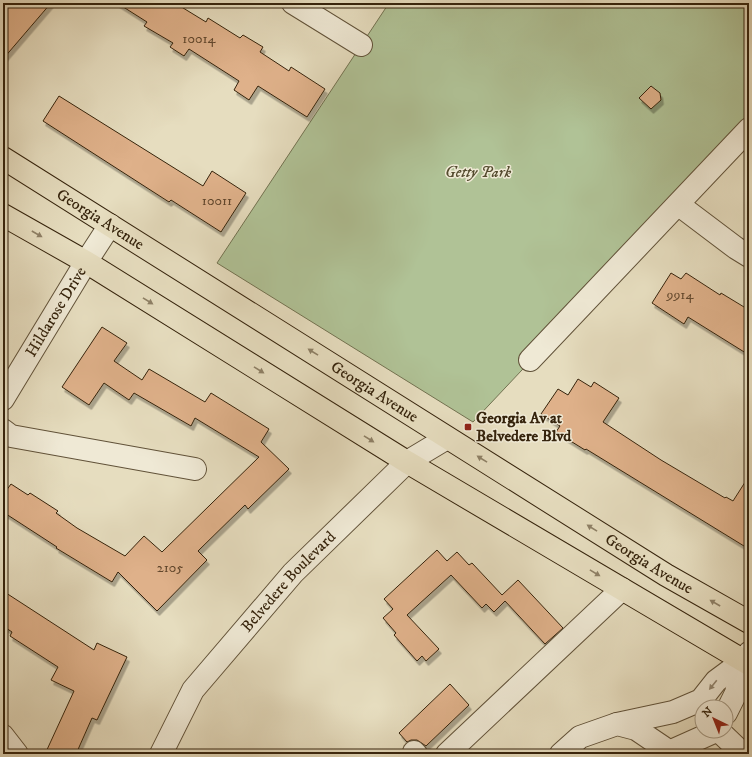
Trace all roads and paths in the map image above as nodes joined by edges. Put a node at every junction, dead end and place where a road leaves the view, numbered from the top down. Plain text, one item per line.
1 (293, 3) edge
2 (361, 45) dead end
3 (749, 129) edge
4 (3, 158) edge
5 (679, 205) junction
6 (3, 215) edge
7 (110, 225) junction
8 (749, 256) edge
9 (86, 262) junction
10 (530, 360) dead end
11 (3, 399) edge
12 (3, 430) edge
13 (447, 438) junction
14 (406, 462) junction
15 (195, 469) dead end
16 (622, 589) junction
17 (749, 622) edge
18 (747, 659) edge
19 (733, 699) edge
20 (618, 724) junction
21 (3, 736) edge
22 (700, 739) edge
23 (727, 739) edge
24 (671, 753) edge
25 (17, 754) edge
26 (161, 754) edge
27 (447, 754) edge
28 (561, 754) edge
29 (743, 754) edge

1 - 2 street
3 - 5 street
4 - 7 main road, Georgia Avenue
5 - 8 street
5 - 10 street
6 -> 9 main road
7 - 9 street, Hildarose Drive
13 -> 7 main road, Georgia Avenue
9 - 11 street, Hildarose Drive
9 -> 14 main road
12 - 15 street
13 - 14 street, Belvedere Boulevard
17 -> 13 main road, Georgia Avenue
14 -> 16 main road
14 - 26 street, Belvedere Boulevard
16 - 18 main road
16 - 27 street
18 - 19 street
18 -> 20 street
20 - 24 street
20 - 28 street
21 - 25 street
22 - 24 street
23 - 29 street

